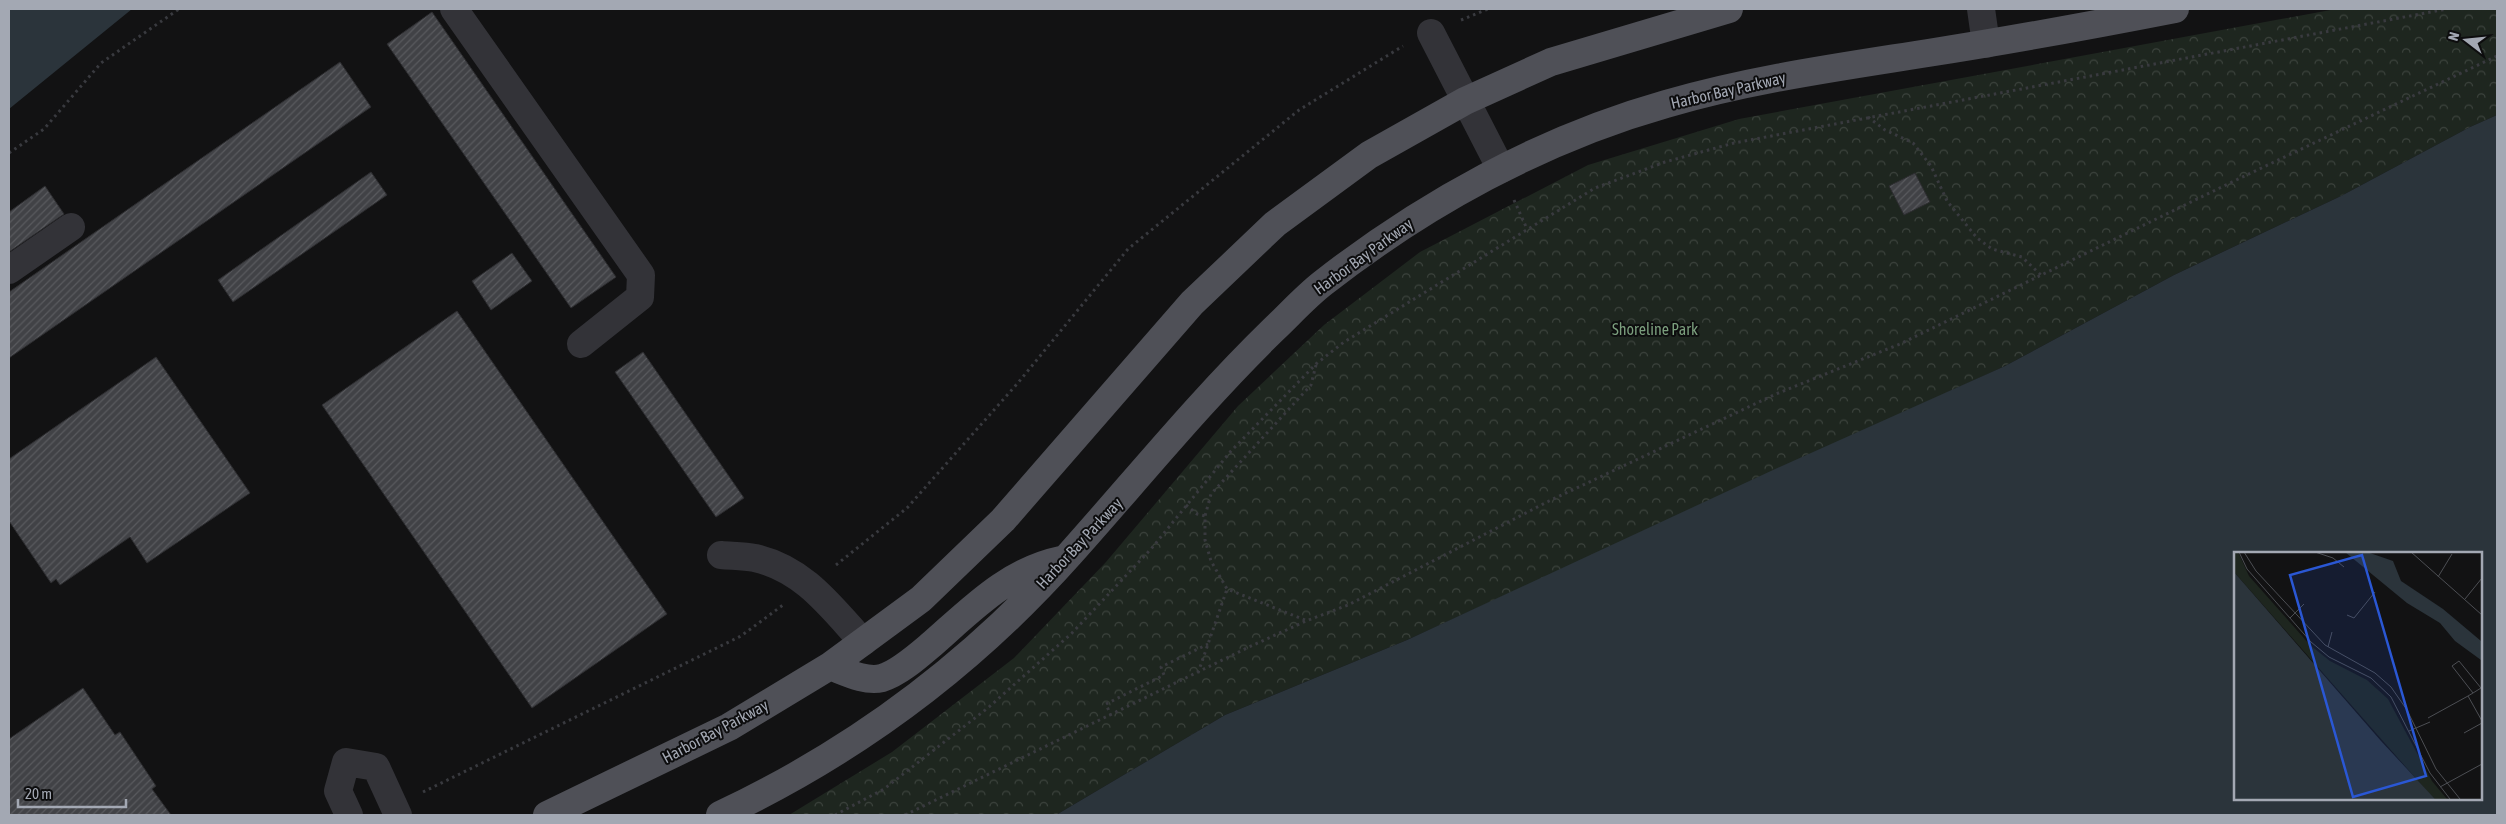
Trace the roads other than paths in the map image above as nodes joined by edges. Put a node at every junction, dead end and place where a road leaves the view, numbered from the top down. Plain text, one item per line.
1 (454, 9) edge
2 (1729, 9) edge
3 (1981, 9) edge
4 (2174, 9) edge
5 (1431, 33) road end
6 (1986, 44) junction
7 (1465, 101) junction
8 (1501, 169) junction
9 (71, 227) dead end
10 (9, 270) edge
11 (581, 344) dead end
12 (720, 554) dead end
13 (1066, 559) junction
14 (863, 642) junction
15 (830, 666) junction
16 (396, 811) edge
17 (349, 815) edge
18 (547, 815) edge
19 (720, 815) edge

1 - 11 lane
2 - 7 main road, Harbor Bay Parkway
3 - 6 lane
4 - 6 main road, Harbor Bay Parkway
5 - 7 lane
6 - 8 main road, Harbor Bay Parkway
7 - 8 lane
7 - 14 main road, Harbor Bay Parkway
8 - 13 main road, Harbor Bay Parkway
9 - 10 lane
12 - 14 lane
13 - 15 main road
13 - 19 main road, Harbor Bay Parkway
14 - 15 main road, Harbor Bay Parkway
15 - 18 main road, Harbor Bay Parkway
16 - 17 lane

